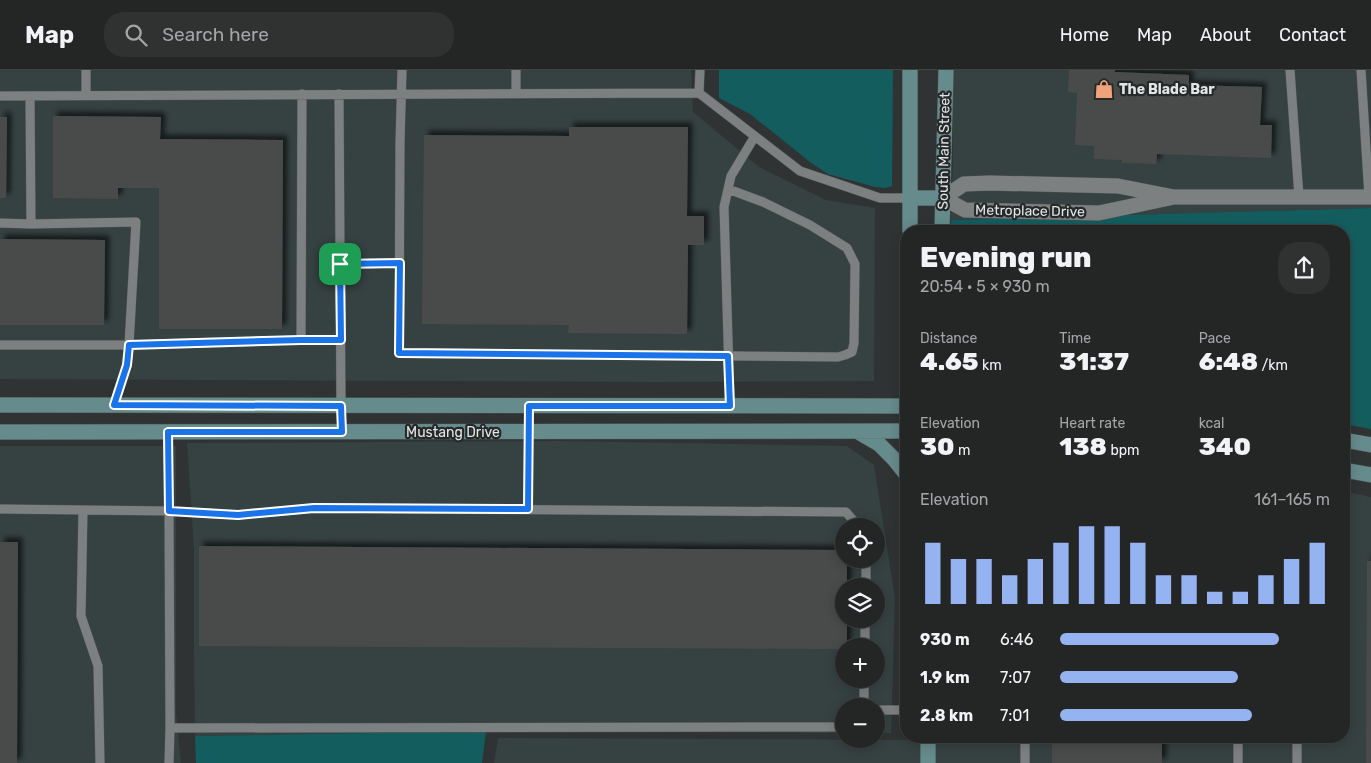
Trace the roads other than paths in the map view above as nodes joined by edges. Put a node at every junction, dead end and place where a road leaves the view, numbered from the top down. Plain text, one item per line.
1 (86, 70) edge
2 (402, 70) edge
3 (516, 70) edge
4 (700, 70) edge
5 (910, 70) edge
6 (946, 70) edge
7 (1290, 70) edge
8 (1361, 70) edge
9 (516, 93) junction
10 (700, 93) junction
11 (302, 94) junction
12 (339, 94) junction
13 (402, 94) junction
14 (86, 95) junction
15 (0, 96) edge
16 (30, 96) junction
17 (755, 136) junction
18 (728, 188) junction
19 (1174, 197) junction
20 (1298, 197) junction
21 (1370, 197) edge
22 (910, 198) junction
23 (943, 198) junction
24 (0, 223) edge
25 (31, 224) junction
26 (910, 225) edge
27 (942, 225) edge
28 (400, 263) junction
29 (340, 264) junction
30 (301, 340) junction
31 (341, 340) junction
32 (0, 345) edge
33 (129, 345) junction
34 (728, 356) junction
35 (0, 405) edge
36 (114, 405) junction
37 (341, 406) junction
38 (529, 406) junction
39 (730, 406) junction
40 (900, 406) edge
41 (900, 431) edge
42 (0, 432) edge
43 (168, 432) junction
44 (342, 432) junction
45 (529, 432) junction
46 (859, 432) junction
47 (1350, 441) edge
48 (1371, 445) edge
49 (900, 466) edge
50 (1350, 471) edge
51 (1371, 475) edge
52 (0, 509) edge
53 (528, 509) junction
54 (83, 510) junction
55 (169, 511) junction
56 (851, 518) edge
57 (885, 710) edge
58 (900, 710) edge
59 (835, 727) edge
60 (170, 728) junction
61 (928, 743) edge
62 (1025, 743) edge
63 (1238, 743) edge
64 (1297, 743) edge
65 (100, 763) edge
66 (169, 763) edge
67 (928, 763) edge
68 (1025, 763) edge
69 (1238, 763) edge
70 (1297, 763) edge

1 - 14 lane
2 - 13 lane
3 - 9 lane
4 - 10 lane
5 - 22 main road
6 - 23 main road, South Main Street
7 - 20 lane
8 - 21 lane
9 - 10 lane
9 - 13 lane
10 - 17 lane
11 - 12 lane
11 - 14 lane
11 - 30 lane
12 - 13 lane
12 - 29 lane
13 - 28 lane
14 - 16 lane
15 - 16 lane
16 - 25 lane
17 - 18 lane
17 - 22 lane
18 - 34 lane
18 - 34 lane
19 - 20 street, Metroplace Drive
19 - 23 street, Metroplace Drive
19 - 23 street, Metroplace Drive
20 - 21 street, Metroplace Drive
22 - 23 main road
22 - 26 main road
23 - 27 main road, South Main Street
24 - 25 lane
25 - 33 lane
28 - 29 lane
28 - 34 lane
29 - 31 lane
30 - 31 lane
30 - 33 lane
31 - 37 lane
32 - 33 lane
33 - 36 lane
34 - 39 lane
35 - 36 main road, Mustang Drive
36 - 37 main road, Mustang Drive
37 - 38 main road, Mustang Drive
37 - 44 main road
38 - 39 main road, Mustang Drive
38 - 45 lane
39 - 40 main road, Mustang Drive
41 - 46 main road, Mustang Drive
42 - 43 main road, Mustang Drive
43 - 44 main road, Mustang Drive
43 - 55 lane
44 - 45 main road, Mustang Drive
45 - 46 main road, Mustang Drive
45 - 53 lane
46 - 49 main road
47 - 48 main road
50 - 51 main road
52 - 54 lane
53 - 55 lane
53 - 56 lane
54 - 55 lane
54 - 65 lane
55 - 60 lane
57 - 58 lane
59 - 60 lane
60 - 66 lane
61 - 67 main road
62 - 68 lane
63 - 69 lane
64 - 70 lane

